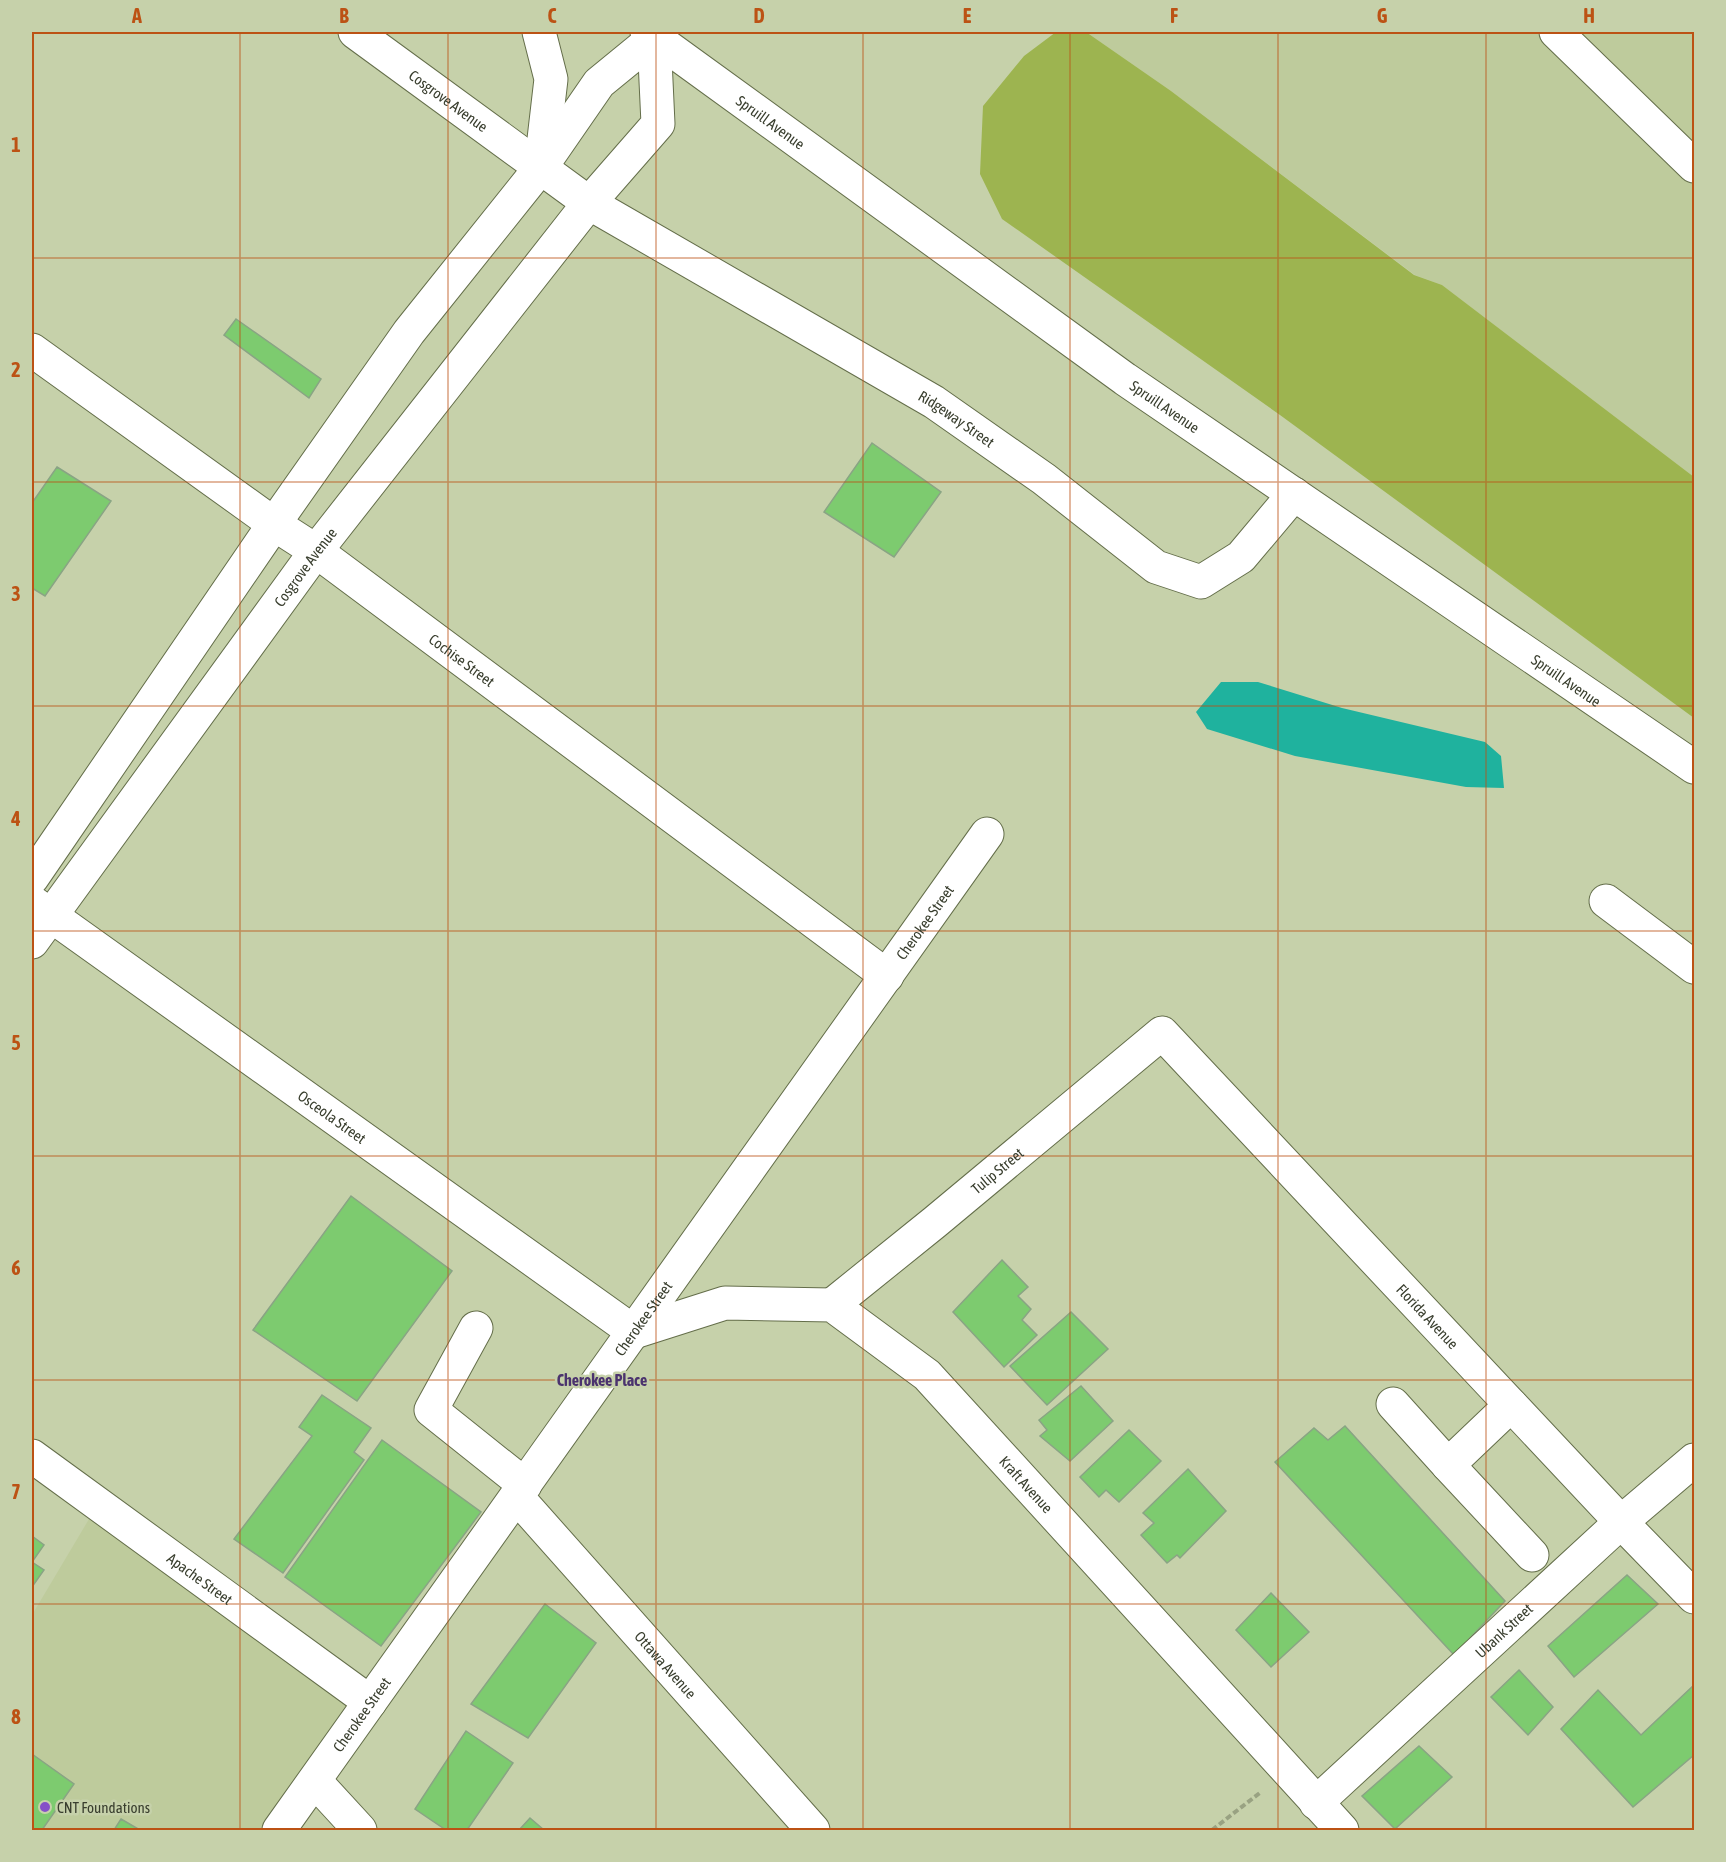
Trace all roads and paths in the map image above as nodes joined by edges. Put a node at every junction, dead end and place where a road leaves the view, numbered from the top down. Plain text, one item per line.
1 (355, 32) edge
2 (539, 32) edge
3 (1556, 32) edge
4 (653, 34) edge
5 (1695, 166) edge
6 (541, 167) junction
7 (589, 203) junction
8 (32, 350) edge
9 (1294, 494) junction
10 (274, 524) junction
11 (316, 551) junction
12 (1695, 767) edge
13 (987, 834) dead end
14 (32, 878) edge
15 (1606, 901) dead end
16 (41, 908) edge
17 (32, 942) edge
18 (1695, 967) edge
19 (887, 976) junction
20 (1162, 1033) joint
21 (832, 1305) junction
22 (476, 1328) dead end
23 (634, 1332) junction
24 (1393, 1404) dead end
25 (1511, 1405) junction
26 (32, 1456) edge
27 (1695, 1460) edge
28 (1448, 1465) junction
29 (521, 1491) junction
30 (1621, 1522) junction
31 (1532, 1555) dead end
32 (1695, 1597) edge
33 (370, 1702) junction
34 (1287, 1771) junction
35 (315, 1781) junction
36 (1316, 1803) junction
37 (279, 1830) edge
38 (360, 1830) edge
39 (813, 1830) edge
40 (1212, 1830) edge
41 (1342, 1830) edge

1 - 6 street, Cosgrove Avenue
2 - 6 street
3 - 5 street
4 - 6 street
4 - 7 street, Cosgrove Avenue
4 - 9 street, Spruill Avenue
6 - 7 street, Cosgrove Avenue
6 - 10 street
7 - 9 street, Ridgeway Street
7 - 11 street, Cosgrove Avenue
8 - 10 street, Cochise Street
9 - 12 street, Spruill Avenue
10 - 11 street, Cochise Street
10 - 14 street
11 - 16 street, Cosgrove Avenue
11 - 19 street, Cochise Street
13 - 19 street, Cherokee Street
15 - 18 street
16 - 17 street, Cosgrove Avenue
16 - 23 street, Osceola Street
19 - 23 street, Cherokee Street
20 - 21 street, Tulip Street
20 - 25 street, Florida Avenue
21 - 23 street
21 - 34 street, Kraft Avenue
22 - 29 street, Ottawa Avenue
23 - 29 street, Cherokee Street
24 - 28 street
25 - 28 street
25 - 30 street, Florida Avenue
26 - 33 street, Apache Street
27 - 30 street, Ubank Street
28 - 31 street
29 - 33 street, Cherokee Street
29 - 39 street, Ottawa Avenue
30 - 32 street, Florida Avenue
30 - 36 street, Ubank Street
33 - 35 street, Cherokee Street
34 - 36 street, Kraft Avenue
34 - 40 path
35 - 37 street, Cherokee Street
35 - 38 street
36 - 41 street, Kraft Avenue

